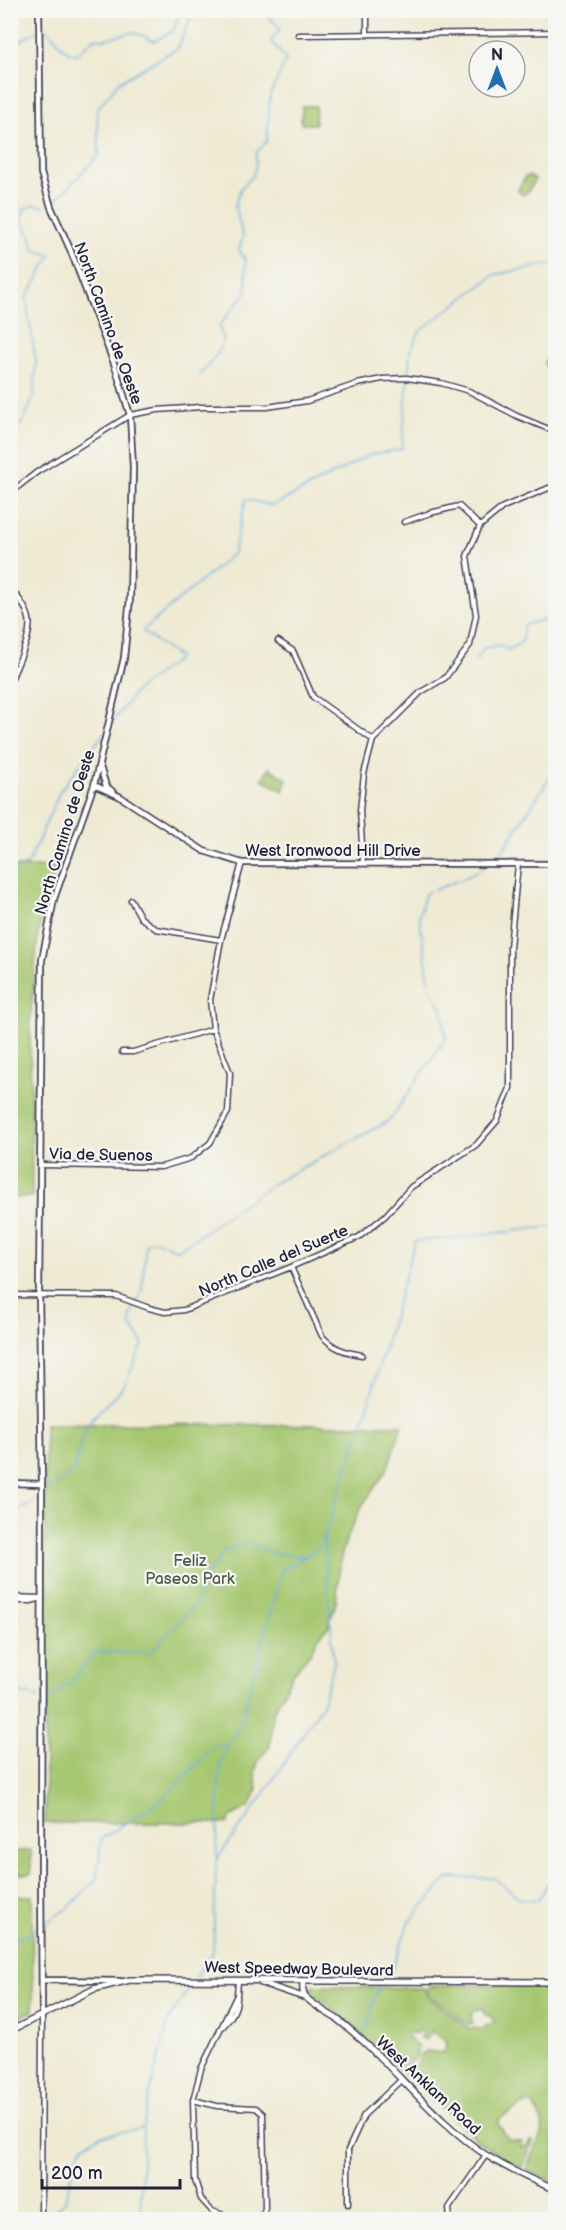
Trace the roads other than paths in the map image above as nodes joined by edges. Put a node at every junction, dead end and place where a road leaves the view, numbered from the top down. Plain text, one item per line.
1 (39, 10) edge
2 (367, 10) edge
3 (555, 32) edge
4 (298, 35) dead end
5 (367, 35) junction
6 (130, 415) junction
7 (555, 432) edge
8 (555, 484) edge
9 (10, 496) edge
10 (404, 522) dead end
11 (480, 526) junction
12 (10, 587) edge
13 (278, 641) dead end
14 (10, 682) edge
15 (373, 740) junction
16 (99, 763) junction
17 (94, 785) junction
18 (114, 793) junction
19 (242, 863) junction
20 (363, 864) junction
21 (518, 864) junction
22 (555, 864) edge
23 (131, 900) dead end
24 (221, 940) junction
25 (213, 1029) junction
26 (122, 1052) dead end
27 (40, 1165) junction
28 (291, 1268) junction
29 (10, 1294) edge
30 (39, 1295) junction
31 (363, 1355) dead end
32 (10, 1483) edge
33 (42, 1484) junction
34 (10, 1597) edge
35 (42, 1598) junction
36 (10, 1601) edge
37 (42, 1980) junction
38 (238, 1980) junction
39 (123, 1981) junction
40 (254, 1981) junction
41 (303, 1981) junction
42 (555, 1982) edge
43 (307, 1999) junction
44 (42, 2015) junction
45 (10, 2031) edge
46 (400, 2080) junction
47 (193, 2100) junction
48 (486, 2155) junction
49 (555, 2190) edge
50 (348, 2204) dead end
51 (41, 2220) edge
52 (450, 2220) edge

1 - 6 street, North Camino de Oeste
2 - 5 street
3 - 5 street
4 - 5 street
6 - 7 street
6 - 9 street
6 - 16 street, North Camino de Oeste
8 - 11 street
10 - 11 street
11 - 15 street
12 - 14 street
13 - 15 street
15 - 20 street
16 - 17 street, North Camino de Oeste
16 - 18 street
17 - 18 street, West Ironwood Hill Drive
17 - 27 street, North Camino de Oeste
18 - 19 street, West Ironwood Hill Drive
19 - 20 street, West Ironwood Hill Drive
19 - 24 street, Via de Suenos
20 - 21 street, West Ironwood Hill Drive
21 - 22 street, West Ironwood Hill Drive
21 - 28 street, North Calle del Suerte
23 - 24 street
24 - 25 street, Via de Suenos
25 - 26 street
25 - 27 street, Via de Suenos
27 - 30 street, North Camino de Oeste
28 - 30 street, North Calle del Suerte
28 - 31 street
29 - 30 street, North Calle del Suerte
30 - 33 street, North Camino de Oeste
32 - 33 street
33 - 35 street, North Camino de Oeste
34 - 35 street
35 - 36 street
35 - 37 street, North Camino de Oeste
37 - 39 street, West Speedway Boulevard
37 - 44 street, North Camino de Oeste
38 - 39 main road, West Speedway Boulevard
38 - 40 main road, West Speedway Boulevard
38 - 47 street
39 - 44 main road
40 - 41 main road, West Speedway Boulevard
40 - 43 main road, West Anklam Road
41 - 42 main road, West Speedway Boulevard
41 - 43 main road
43 - 46 main road, West Anklam Road
44 - 45 main road
44 - 51 street, North Camino de Oeste
46 - 48 main road, West Anklam Road
46 - 50 street
47 - 47 street
48 - 49 main road, West Anklam Road
48 - 52 street

